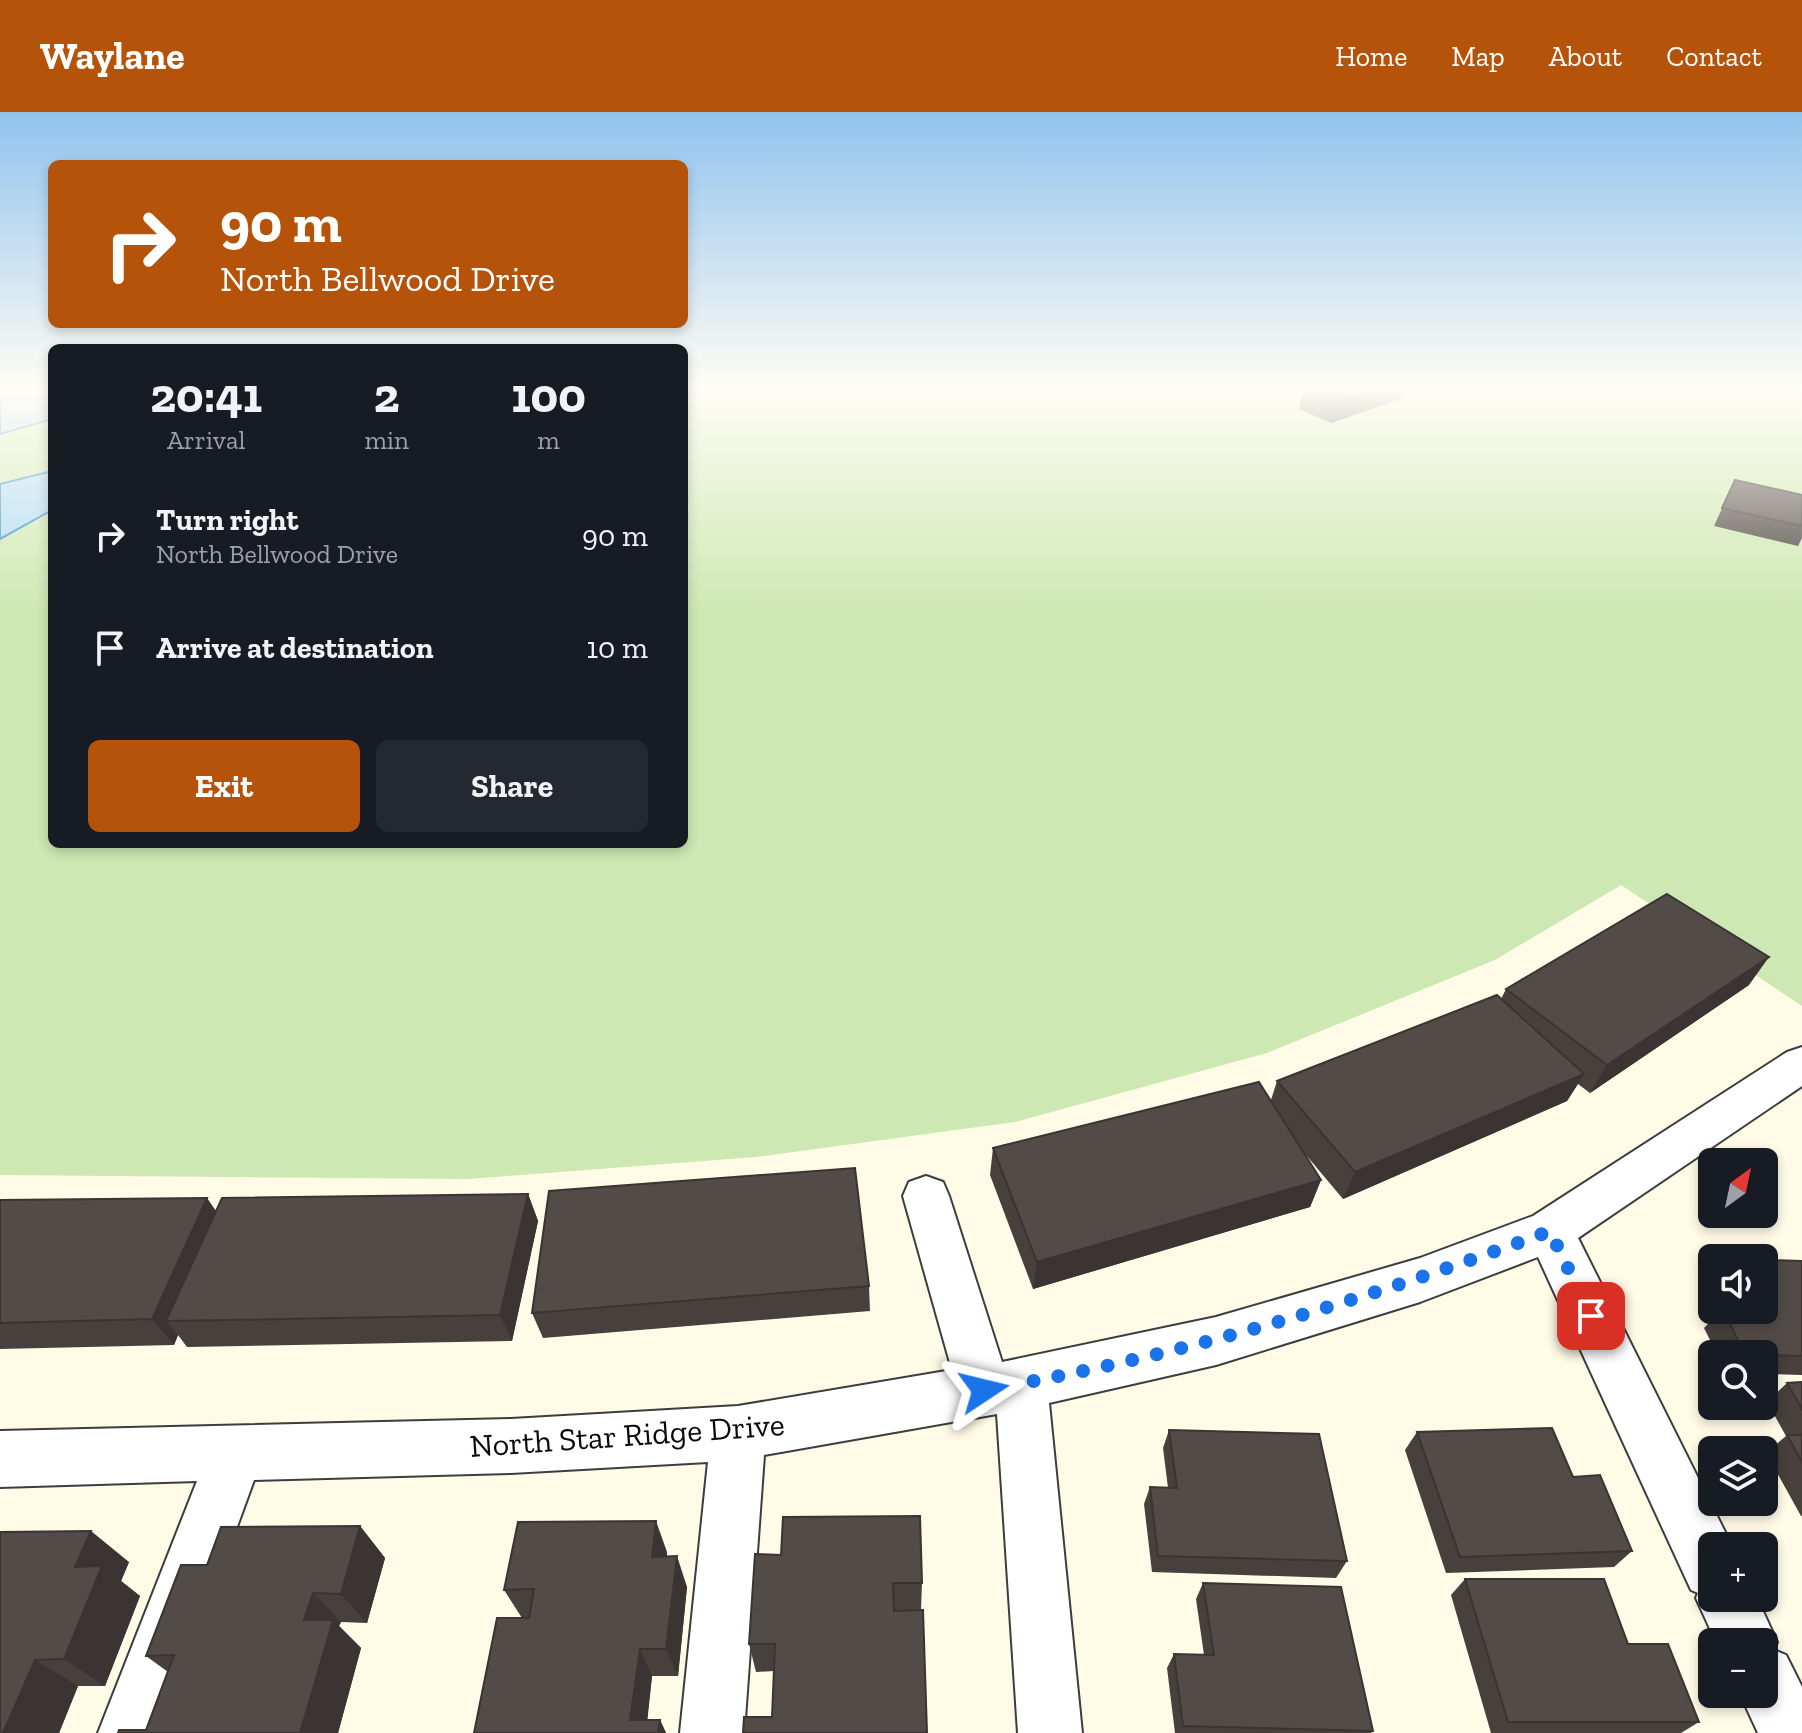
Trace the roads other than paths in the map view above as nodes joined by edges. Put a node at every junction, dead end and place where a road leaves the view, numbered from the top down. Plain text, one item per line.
1 (1802, 1064) edge
2 (926, 1196) dead end
3 (1550, 1231) junction
4 (1003, 1387) junction
5 (738, 1433) junction
6 (236, 1453) junction
7 (0, 1459) edge
8 (1698, 1540) edge
9 (1778, 1706) edge
10 (130, 1733) edge
11 (712, 1733) edge
12 (1050, 1733) edge
13 (1791, 1733) edge

1 - 3 street, North Star Ridge Drive
2 - 4 street
3 - 4 street, North Star Ridge Drive
3 - 8 street
4 - 5 street, North Star Ridge Drive
4 - 12 street
5 - 6 street, North Star Ridge Drive
5 - 11 street
6 - 7 street, North Star Ridge Drive
6 - 10 street
9 - 13 street

